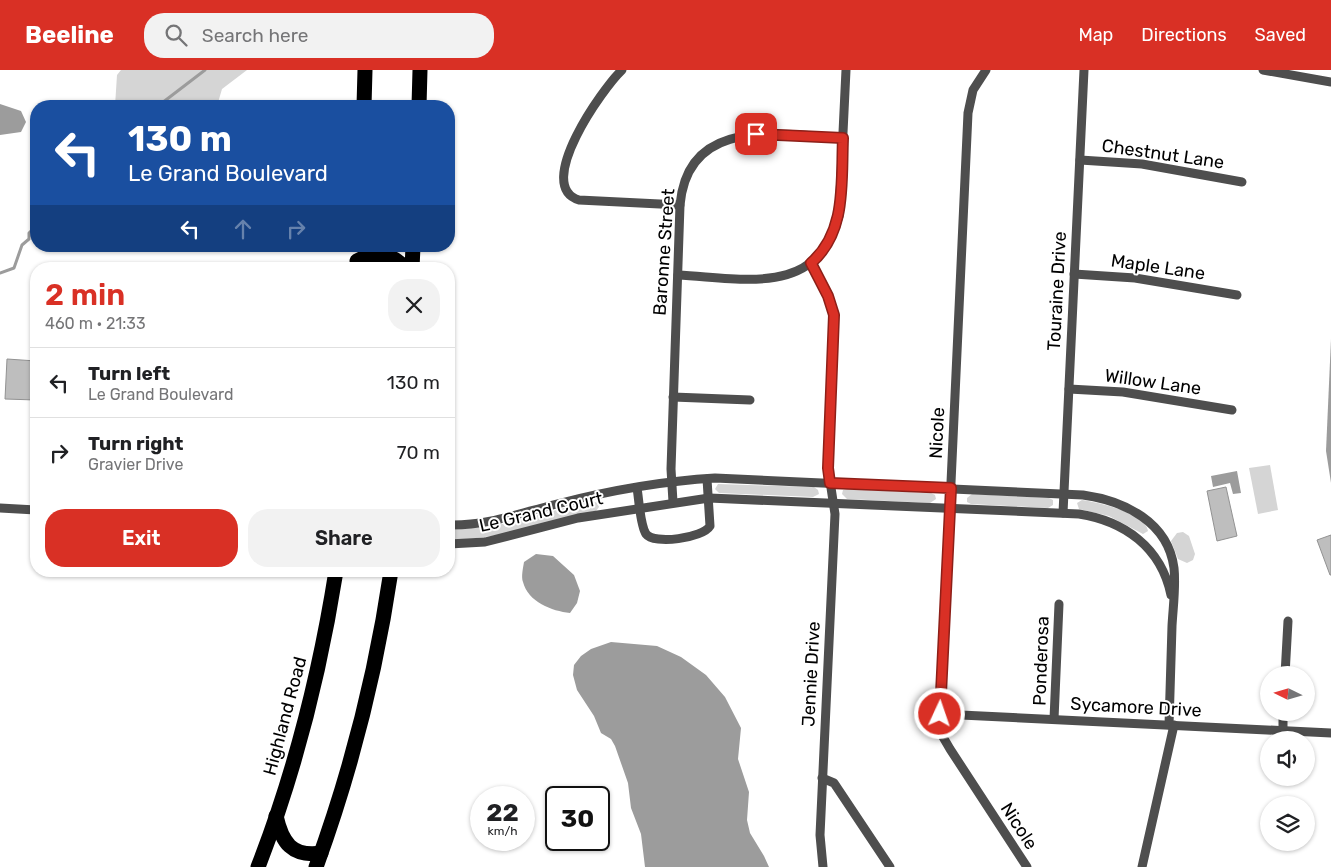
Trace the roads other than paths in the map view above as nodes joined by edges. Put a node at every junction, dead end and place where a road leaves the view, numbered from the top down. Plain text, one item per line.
1 (365, 70) edge
2 (420, 70) edge
3 (622, 70) edge
4 (846, 70) edge
5 (986, 70) edge
6 (1084, 70) edge
7 (1263, 70) edge
8 (1331, 82) edge
9 (364, 100) edge
10 (419, 100) edge
11 (843, 138) junction
12 (1080, 160) junction
13 (1242, 182) dead end
14 (680, 205) junction
15 (357, 259) edge
16 (398, 262) edge
17 (811, 263) junction
18 (1074, 274) junction
19 (678, 275) junction
20 (1237, 296) dead end
21 (1069, 389) junction
22 (673, 397) junction
23 (750, 400) dead end
24 (1232, 410) dead end
25 (707, 479) junction
26 (670, 483) junction
27 (830, 483) junction
28 (637, 488) junction
29 (951, 488) junction
30 (1064, 494) junction
31 (709, 498) junction
32 (673, 502) junction
33 (833, 502) junction
34 (640, 507) junction
35 (0, 508) edge
36 (950, 508) junction
37 (30, 510) edge
38 (1063, 513) junction
39 (455, 525) edge
40 (455, 544) edge
41 (335, 577) edge
42 (390, 577) edge
43 (1059, 604) dead end
44 (1173, 605) junction
45 (1288, 621) dead end
46 (1286, 666) edge
47 (940, 714) junction
48 (1054, 719) junction
49 (1284, 721) edge
50 (1171, 725) junction
51 (1283, 730) junction
52 (1331, 733) edge
53 (822, 778) junction
54 (276, 816) junction
55 (318, 860) edge
56 (258, 867) edge
57 (823, 867) edge
58 (890, 867) edge
59 (1027, 867) edge
60 (1142, 867) edge

1 - 9 highway
2 - 10 highway
3 - 14 street
4 - 11 street
5 - 29 street, Nicole
6 - 12 street, Touraine Drive
7 - 8 street
11 - 14 street, Baronne Street
11 - 17 street
12 - 13 street, Chestnut Lane
12 - 18 street, Touraine Drive
14 - 19 street, Baronne Street
15 - 16 highway
17 - 19 street
17 - 27 street, Jennie Drive
18 - 20 street, Maple Lane
18 - 21 street, Touraine Drive
19 - 22 street, Baronne Street
21 - 24 street, Willow Lane
21 - 30 street, Touraine Drive
22 - 23 street
22 - 26 street, Baronne Street
25 - 26 street, Le Grand Court
25 - 27 street, Le Grand Court
25 - 31 street
26 - 28 street, Le Grand Court
26 - 32 street, Baronne Street
27 - 29 street, Le Grand Court
27 - 33 street, Jennie Drive
28 - 34 street
28 - 39 street, Le Grand Court
29 - 30 street, Le Grand Court
29 - 36 street, Nicole
30 - 38 street, Touraine Drive
30 - 44 street, Le Grand Court
31 - 32 street, Le Grand Court
31 - 33 street, Le Grand Court
31 - 34 street
32 - 34 street, Le Grand Court
33 - 36 street, Le Grand Court
33 - 53 street, Jennie Drive
34 - 40 street, Le Grand Court
35 - 37 street
36 - 38 street, Le Grand Court
36 - 47 street, Nicole
38 - 44 street, Le Grand Court
41 - 54 highway, Highland Road
42 - 55 highway
43 - 48 street, Ponderosa
44 - 50 street, Le Grand Court
45 - 46 street
47 - 48 street, Sycamore Drive
47 - 59 street, Nicole
48 - 50 street, Sycamore Drive
49 - 51 street
50 - 51 street, Sycamore Drive
50 - 60 street, Le Grand Court
51 - 52 street, Sycamore Drive
53 - 57 street, Jennie Drive
53 - 58 street
54 - 55 highway
54 - 56 highway, Highland Road

